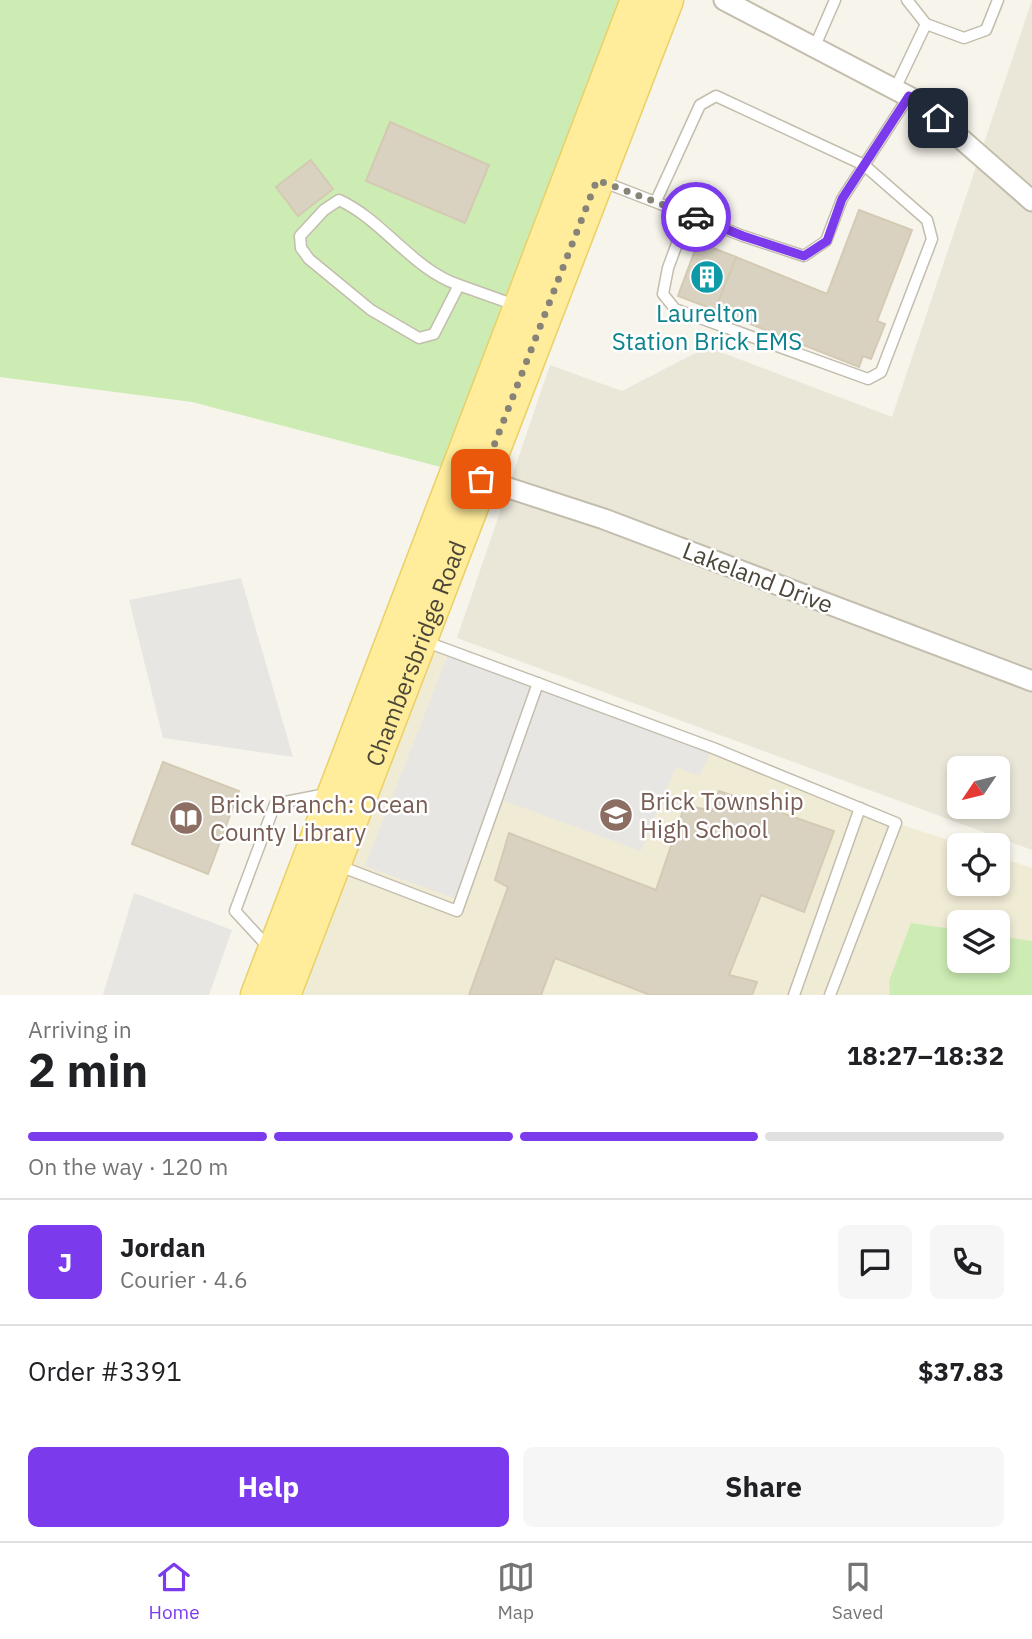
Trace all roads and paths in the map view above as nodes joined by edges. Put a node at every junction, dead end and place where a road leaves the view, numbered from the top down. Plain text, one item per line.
1 (637, 0) edge
2 (667, 0) edge
3 (724, 0) edge
4 (835, 0) edge
5 (907, 0) edge
6 (998, 0) edge
7 (926, 24) junction
8 (815, 46) junction
9 (902, 92) junction
10 (864, 165) junction
11 (597, 180) junction
12 (656, 201) junction
13 (1032, 201) edge
14 (688, 214) junction
15 (459, 285) junction
16 (519, 307) junction
17 (481, 479) junction
18 (421, 640) junction
19 (1032, 681) edge
20 (538, 683) junction
21 (333, 793) junction
22 (860, 808) junction
23 (334, 864) junction
24 (273, 952) junction
25 (257, 995) edge
26 (284, 995) edge
27 (794, 995) edge
28 (830, 995) edge

1 - 16 main road, Chambersbridge Road
2 - 11 main road, Chambersbridge Road
3 - 8 street
4 - 8 lane
5 - 7 lane
6 - 7 lane
7 - 9 lane
8 - 9 street
9 - 10 lane
9 - 13 street
10 - 12 lane
10 - 14 lane
10 - 14 lane
11 - 12 lane
11 - 17 main road, Chambersbridge Road
12 - 14 lane
15 - 15 lane
15 - 16 lane
16 - 21 main road, Chambersbridge Road
17 - 18 main road, Chambersbridge Road
17 - 19 street, Lakeland Drive
18 - 20 lane
18 - 23 main road, Chambersbridge Road
20 - 22 lane
20 - 23 lane
21 - 24 main road, Chambersbridge Road
21 - 24 lane
22 - 27 lane
22 - 28 lane
23 - 26 main road, Chambersbridge Road
24 - 25 main road, Chambersbridge Road

